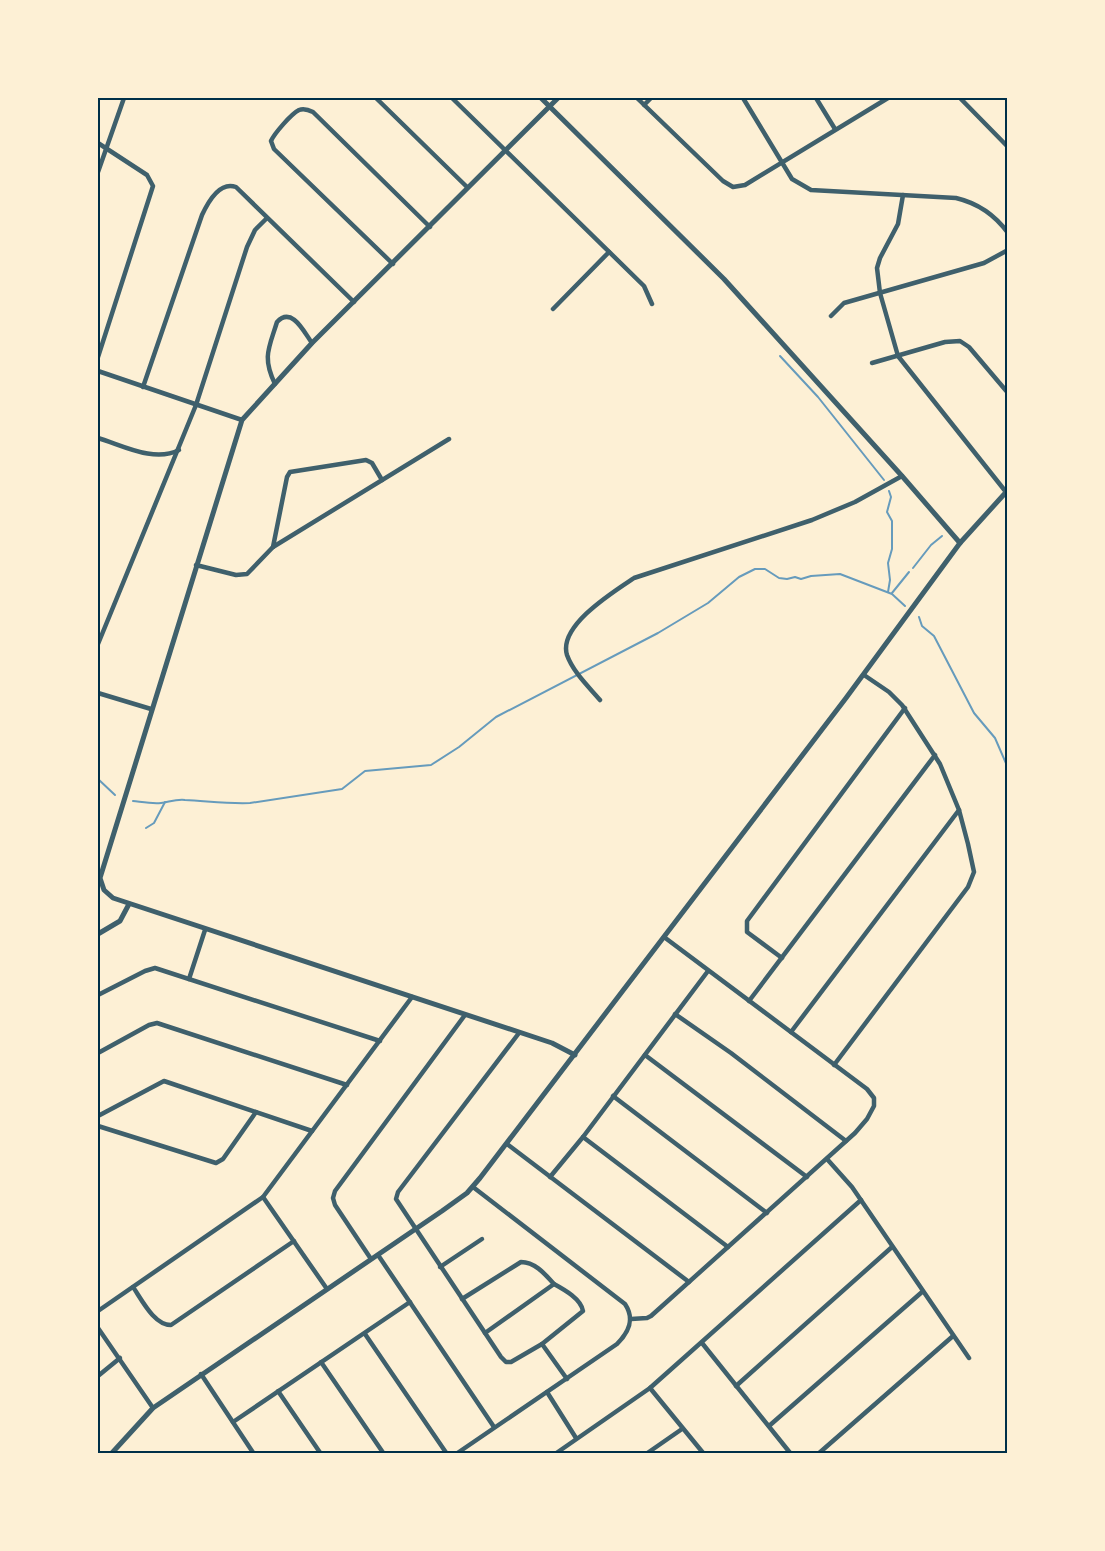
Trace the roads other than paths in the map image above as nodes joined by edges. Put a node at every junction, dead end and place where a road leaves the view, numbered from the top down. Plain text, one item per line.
1 (124, 98) edge
2 (376, 98) edge
3 (453, 98) edge
4 (541, 98) edge
5 (558, 98) edge
6 (637, 98) edge
7 (651, 98) edge
8 (743, 98) edge
9 (816, 98) edge
10 (888, 98) edge
11 (960, 98) edge
12 (549, 105) junction
13 (644, 105) junction
14 (836, 129) junction
15 (98, 143) edge
16 (1008, 147) edge
17 (106, 148) junction
18 (506, 149) junction
19 (781, 162) junction
20 (98, 172) edge
21 (467, 187) junction
22 (903, 195) junction
23 (267, 218) junction
24 (430, 227) junction
25 (1008, 233) edge
26 (1008, 250) edge
27 (609, 252) junction
28 (393, 264) junction
29 (880, 293) junction
30 (354, 302) junction
31 (652, 304) dead end
32 (553, 309) dead end
33 (831, 316) dead end
34 (312, 343) junction
35 (898, 356) junction
36 (98, 357) edge
37 (872, 363) dead end
38 (98, 371) edge
39 (1008, 383) edge
40 (275, 384) junction
41 (143, 387) junction
42 (1003, 388) junction
43 (1008, 393) edge
44 (196, 405) junction
45 (242, 420) junction
46 (98, 438) edge
47 (449, 439) dead end
48 (179, 450) junction
49 (902, 476) junction
50 (382, 480) junction
51 (1006, 491) edge
52 (960, 543) junction
53 (273, 547) junction
54 (196, 565) junction
55 (98, 644) edge
56 (864, 675) junction
57 (98, 693) edge
58 (600, 700) dead end
59 (905, 708) junction
60 (151, 709) junction
61 (935, 755) junction
62 (959, 810) junction
63 (129, 904) junction
64 (205, 930) junction
65 (98, 934) edge
66 (664, 937) junction
67 (782, 958) junction
68 (708, 971) junction
69 (189, 979) junction
70 (98, 995) edge
71 (412, 997) junction
72 (749, 1001) junction
73 (675, 1014) junction
74 (465, 1015) junction
75 (791, 1032) junction
76 (519, 1033) junction
77 (380, 1041) junction
78 (98, 1053) edge
79 (575, 1055) junction
80 (645, 1055) junction
81 (834, 1065) junction
82 (347, 1085) junction
83 (613, 1096) junction
84 (256, 1112) junction
85 (98, 1116) edge
86 (98, 1126) edge
87 (312, 1131) junction
88 (583, 1137) junction
89 (846, 1141) junction
90 (507, 1144) junction
91 (828, 1159) junction
92 (550, 1177) junction
93 (807, 1177) junction
94 (473, 1187) junction
95 (263, 1197) junction
96 (861, 1200) junction
97 (767, 1213) junction
98 (415, 1229) junction
99 (482, 1239) dead end
100 (294, 1241) junction
101 (728, 1247) junction
102 (892, 1247) junction
103 (378, 1255) junction
104 (371, 1259) junction
105 (440, 1267) junction
106 (689, 1282) junction
107 (554, 1284) junction
108 (133, 1287) junction
109 (327, 1289) junction
110 (922, 1292) junction
111 (462, 1299) junction
112 (410, 1302) junction
113 (98, 1311) edge
114 (631, 1319) junction
115 (98, 1328) edge
116 (485, 1333) junction
117 (365, 1334) junction
118 (953, 1336) junction
119 (702, 1343) junction
120 (542, 1344) junction
121 (120, 1358) junction
122 (969, 1358) dead end
123 (321, 1362) junction
124 (201, 1374) junction
125 (98, 1376) edge
126 (567, 1379) junction
127 (736, 1386) junction
128 (650, 1388) junction
129 (279, 1391) junction
130 (547, 1392) junction
131 (153, 1408) junction
132 (233, 1422) junction
133 (769, 1426) junction
134 (494, 1427) junction
135 (682, 1429) junction
136 (576, 1438) junction
137 (111, 1454) edge
138 (254, 1454) edge
139 (321, 1454) edge
140 (384, 1454) edge
141 (447, 1454) edge
142 (456, 1454) edge
143 (555, 1454) edge
144 (646, 1454) edge
145 (704, 1454) edge
146 (791, 1454) edge
147 (818, 1454) edge

1 - 17 street
2 - 21 street
3 - 18 street
4 - 12 street
5 - 12 street
6 - 13 street
7 - 13 street
8 - 19 street
9 - 14 street
10 - 14 street
11 - 16 street
12 - 18 street
12 - 49 street
13 - 19 street
14 - 19 street
15 - 17 street
17 - 20 street
17 - 36 street
18 - 21 street
18 - 27 street
19 - 22 street
21 - 24 street
22 - 25 street
22 - 29 street
23 - 30 street
23 - 41 street
23 - 44 street
24 - 28 street
24 - 28 street
26 - 29 street
27 - 31 street
27 - 32 street
28 - 30 street
29 - 33 street
29 - 35 street
30 - 34 street
34 - 40 street
34 - 40 street
35 - 37 street
35 - 42 street
35 - 51 street
38 - 41 street
39 - 42 street
40 - 45 street
41 - 44 street
42 - 43 street
44 - 45 street
44 - 48 street
45 - 54 street
46 - 48 street
47 - 50 street
48 - 55 street
49 - 52 street
49 - 58 street
50 - 53 street
50 - 53 street
51 - 52 street
52 - 56 street
53 - 54 street
54 - 60 street
56 - 59 street
56 - 66 street
57 - 60 street
59 - 61 street
59 - 67 street
60 - 63 street
61 - 62 street
61 - 67 street
62 - 75 street
62 - 81 street
63 - 64 street
63 - 65 street
64 - 69 street
64 - 71 street
66 - 68 street
66 - 79 street
67 - 72 street
68 - 72 street
68 - 73 street
69 - 70 street
69 - 77 street
71 - 74 street
71 - 77 street
72 - 75 street
73 - 80 street
73 - 89 street
74 - 76 street
74 - 104 street
75 - 81 street
76 - 79 street
76 - 98 street
77 - 82 street
78 - 82 street
79 - 90 street
80 - 83 street
80 - 93 street
81 - 89 street
82 - 87 street
83 - 88 street
83 - 97 street
84 - 85 street
84 - 86 street
84 - 87 street
87 - 95 street
88 - 92 street
88 - 101 street
89 - 91 street
90 - 92 street
90 - 94 street
91 - 93 street
91 - 96 street
92 - 106 street
93 - 97 street
94 - 98 street
94 - 114 street
95 - 100 street
95 - 108 street
96 - 102 street
96 - 119 street
97 - 101 street
98 - 103 street
98 - 105 street
99 - 105 street
100 - 108 street
100 - 109 street
101 - 106 street
102 - 110 street
102 - 127 street
103 - 104 street
103 - 112 street
104 - 109 street
105 - 111 street
106 - 114 street
107 - 111 street
107 - 116 street
107 - 120 street
108 - 113 street
109 - 124 street
110 - 118 street
110 - 133 street
111 - 116 street
112 - 117 street
112 - 134 street
114 - 126 street
115 - 121 street
116 - 120 street
117 - 123 street
117 - 141 street
118 - 122 street
118 - 147 street
119 - 127 street
119 - 128 street
120 - 126 street
121 - 125 street
121 - 131 street
123 - 129 street
123 - 140 street
124 - 131 street
124 - 132 street
126 - 130 street
127 - 133 street
128 - 135 street
128 - 136 street
129 - 132 street
129 - 139 street
130 - 134 street
130 - 136 street
131 - 137 street
132 - 138 street
133 - 146 street
134 - 142 street
135 - 144 street
135 - 145 street
136 - 143 street

